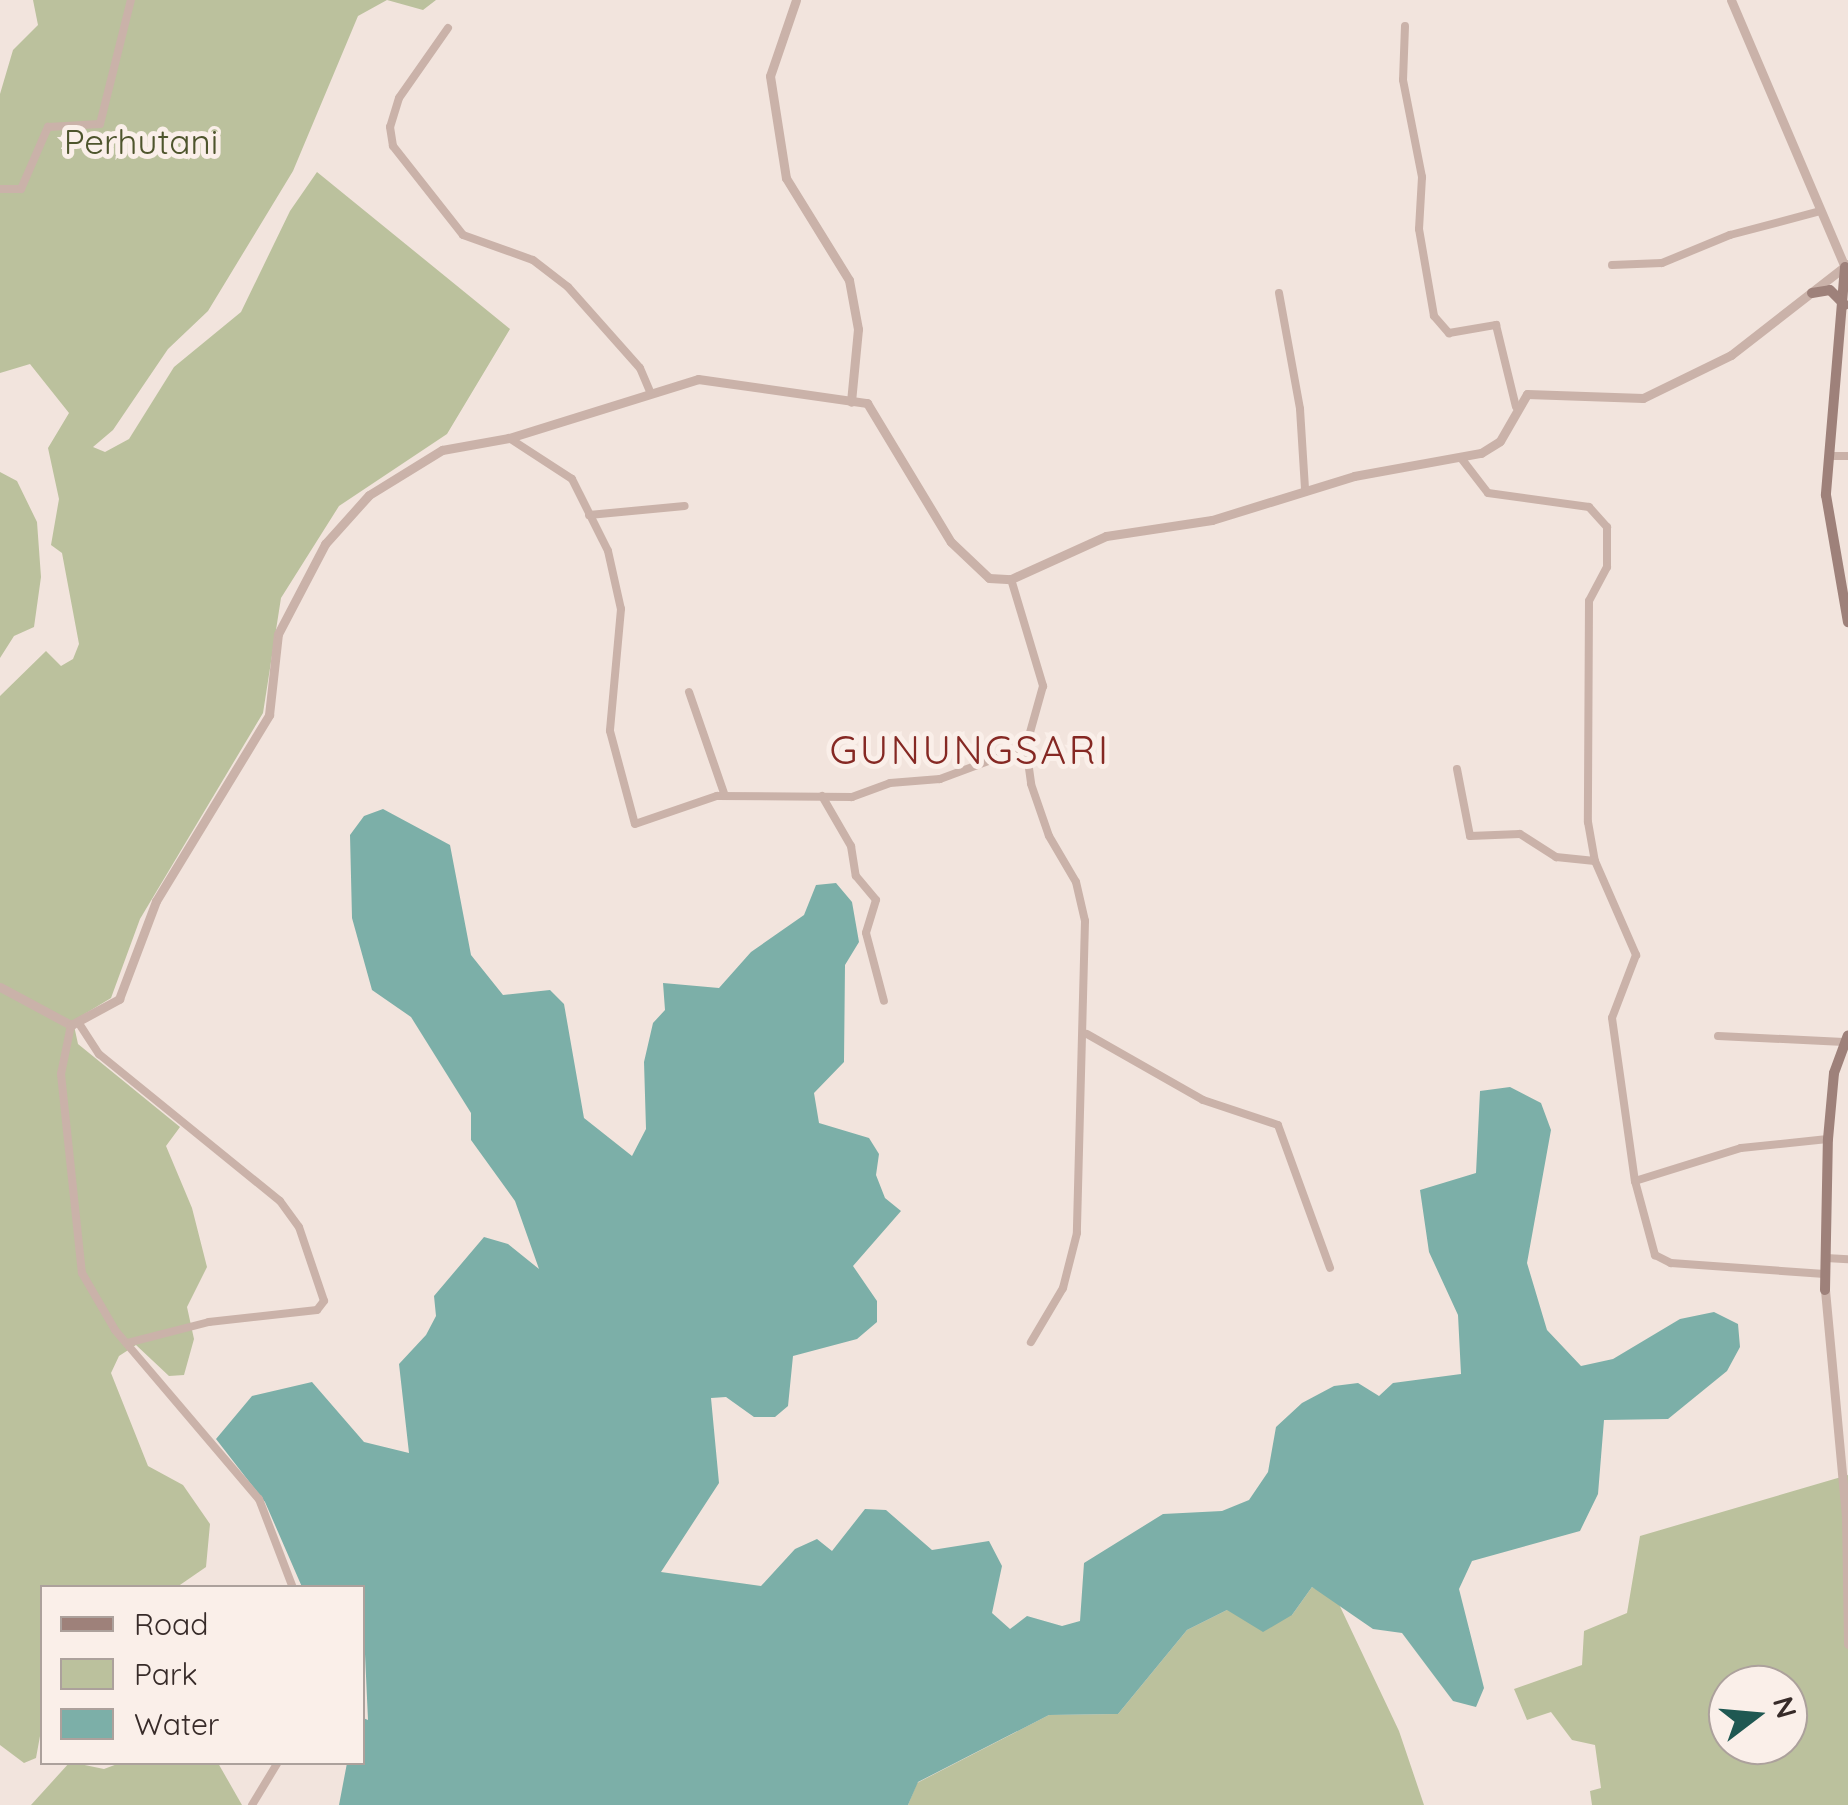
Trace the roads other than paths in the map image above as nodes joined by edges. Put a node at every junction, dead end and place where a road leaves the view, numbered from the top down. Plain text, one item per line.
1 (132, 0) edge
2 (796, 0) edge
3 (1731, 0) edge
4 (1406, 26) dead end
5 (448, 28) dead end
6 (0, 190) edge
7 (1821, 211) junction
8 (1612, 265) dead end
9 (1847, 265) edge
10 (1279, 292) dead end
11 (1812, 293) junction
12 (1845, 306) junction
13 (650, 392) junction
14 (851, 402) junction
15 (1516, 407) junction
16 (509, 438) junction
17 (1830, 456) junction
18 (1848, 456) edge
19 (1461, 458) junction
20 (1305, 489) junction
21 (685, 506) dead end
22 (589, 515) junction
23 (1012, 579) junction
24 (1848, 622) edge
25 (689, 692) dead end
26 (1026, 747) junction
27 (1457, 770) dead end
28 (725, 796) junction
29 (822, 796) junction
30 (1595, 862) junction
31 (0, 987) edge
32 (884, 1001) dead end
33 (75, 1025) junction
34 (1086, 1034) junction
35 (1718, 1036) dead end
36 (1846, 1038) edge
37 (1828, 1139) junction
38 (1635, 1181) junction
39 (1826, 1258) junction
40 (1848, 1259) edge
41 (1330, 1268) dead end
42 (1826, 1274) junction
43 (1825, 1290) joint
44 (1032, 1342) dead end
45 (127, 1344) junction
46 (292, 1585) edge
47 (1848, 1644) edge
48 (276, 1765) edge
49 (252, 1805) edge

1 - 6 street
2 - 14 street
3 - 7 street
4 - 15 street
5 - 13 street
7 - 8 street
7 - 9 street
9 - 11 street
9 - 12 main road
10 - 20 street
11 - 12 main road
11 - 15 street
12 - 17 main road
13 - 14 street
13 - 16 street
14 - 23 street
15 - 19 street
16 - 22 street
16 - 33 street
17 - 18 street
17 - 24 main road
19 - 20 street
19 - 30 street
20 - 23 street
21 - 22 street
22 - 28 street
23 - 26 street
25 - 28 street
26 - 29 street
26 - 34 street
27 - 30 street
28 - 29 street
29 - 32 street
30 - 38 street
31 - 33 street
33 - 45 street
33 - 45 street
34 - 41 street
34 - 44 street
35 - 36 street
36 - 37 main road
37 - 38 street
37 - 39 main road
38 - 42 street
39 - 40 street
39 - 42 main road
42 - 43 main road
43 - 47 street
45 - 46 street
48 - 49 street

